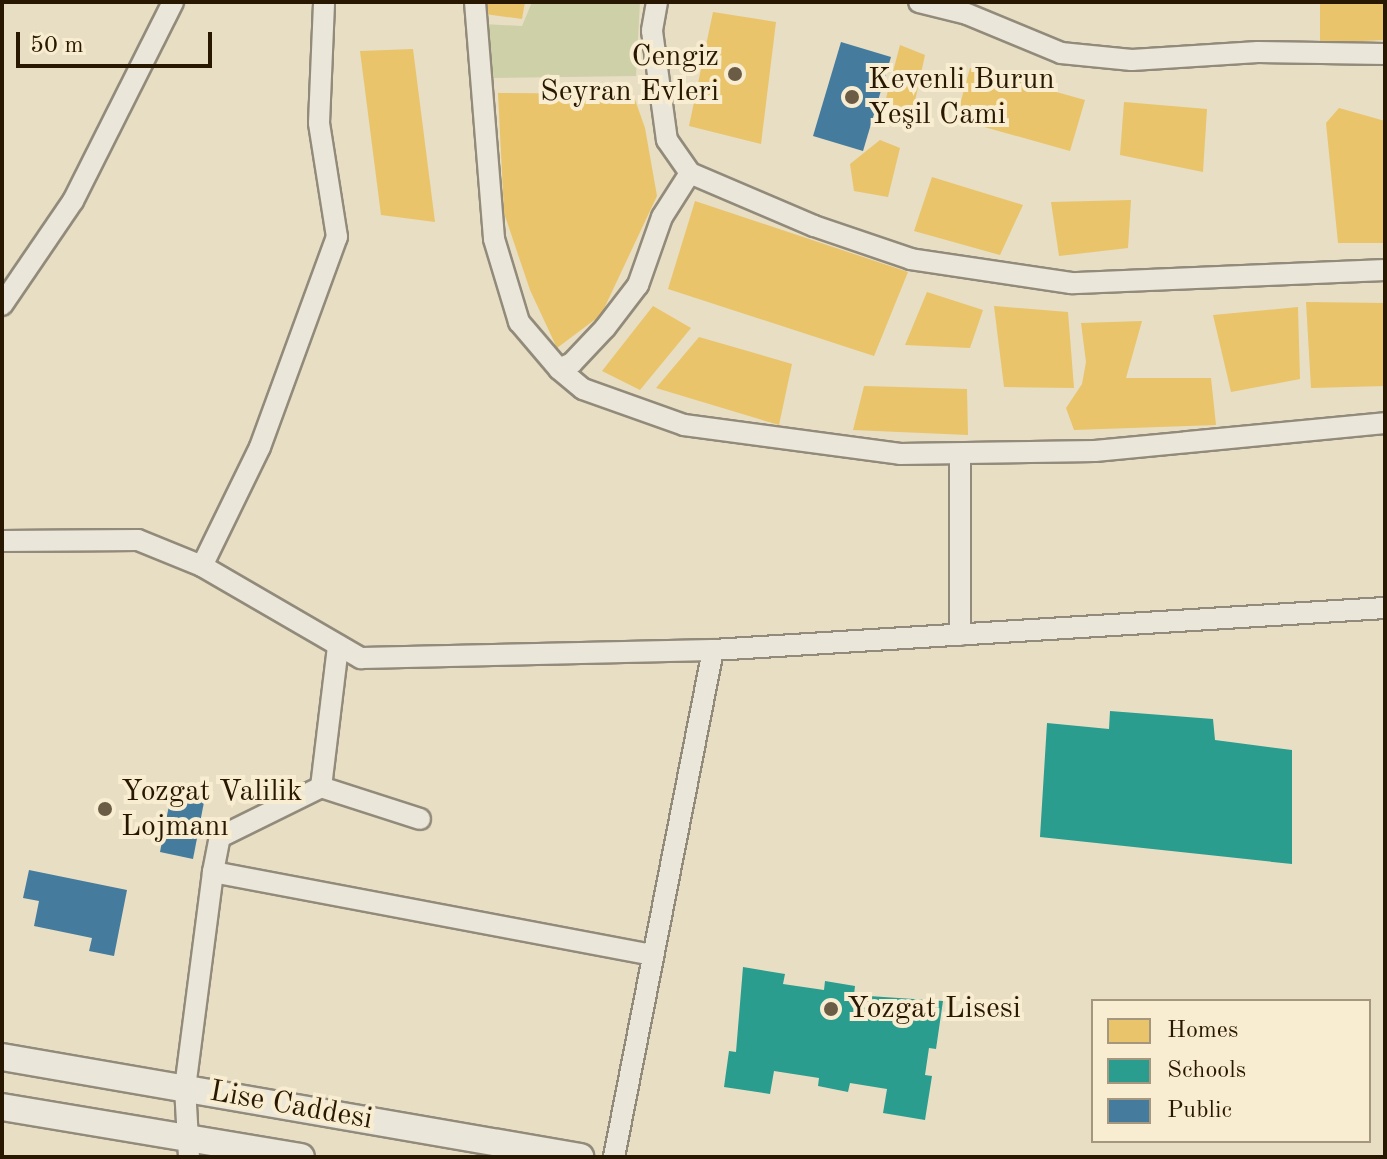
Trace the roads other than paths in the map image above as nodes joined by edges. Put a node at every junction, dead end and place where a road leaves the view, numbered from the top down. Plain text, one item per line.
1 (173, 2) edge
2 (324, 2) edge
3 (475, 2) edge
4 (657, 2) edge
5 (919, 2) edge
6 (969, 8) edge
7 (1385, 54) edge
8 (690, 173) junction
9 (1385, 270) edge
10 (2, 305) edge
11 (559, 369) junction
12 (1385, 423) edge
13 (960, 455) junction
14 (2, 541) edge
15 (202, 566) junction
16 (1385, 608) edge
17 (960, 635) junction
18 (338, 646) junction
19 (713, 650) junction
20 (321, 787) junction
21 (420, 819) dead end
22 (213, 872) junction
23 (653, 955) junction
24 (2, 1057) edge
25 (185, 1088) junction
26 (2, 1107) edge
27 (190, 1146) edge
28 (301, 1157) edge
29 (580, 1157) edge
30 (614, 1157) edge

1 - 10 street
2 - 15 street
3 - 11 street
4 - 8 street
5 - 6 street
6 - 7 street
8 - 9 street
8 - 11 street
11 - 13 street
12 - 13 street
13 - 17 street
14 - 15 street
15 - 18 street
16 - 17 street
17 - 19 street
18 - 19 street
18 - 20 street
19 - 23 street
20 - 21 street
20 - 22 street
22 - 23 street
22 - 25 street
23 - 30 street
24 - 25 street, Lise Caddesi
25 - 27 street
25 - 29 street, Lise Caddesi
26 - 27 street, Lise Caddesi
27 - 28 street, Lise Caddesi

